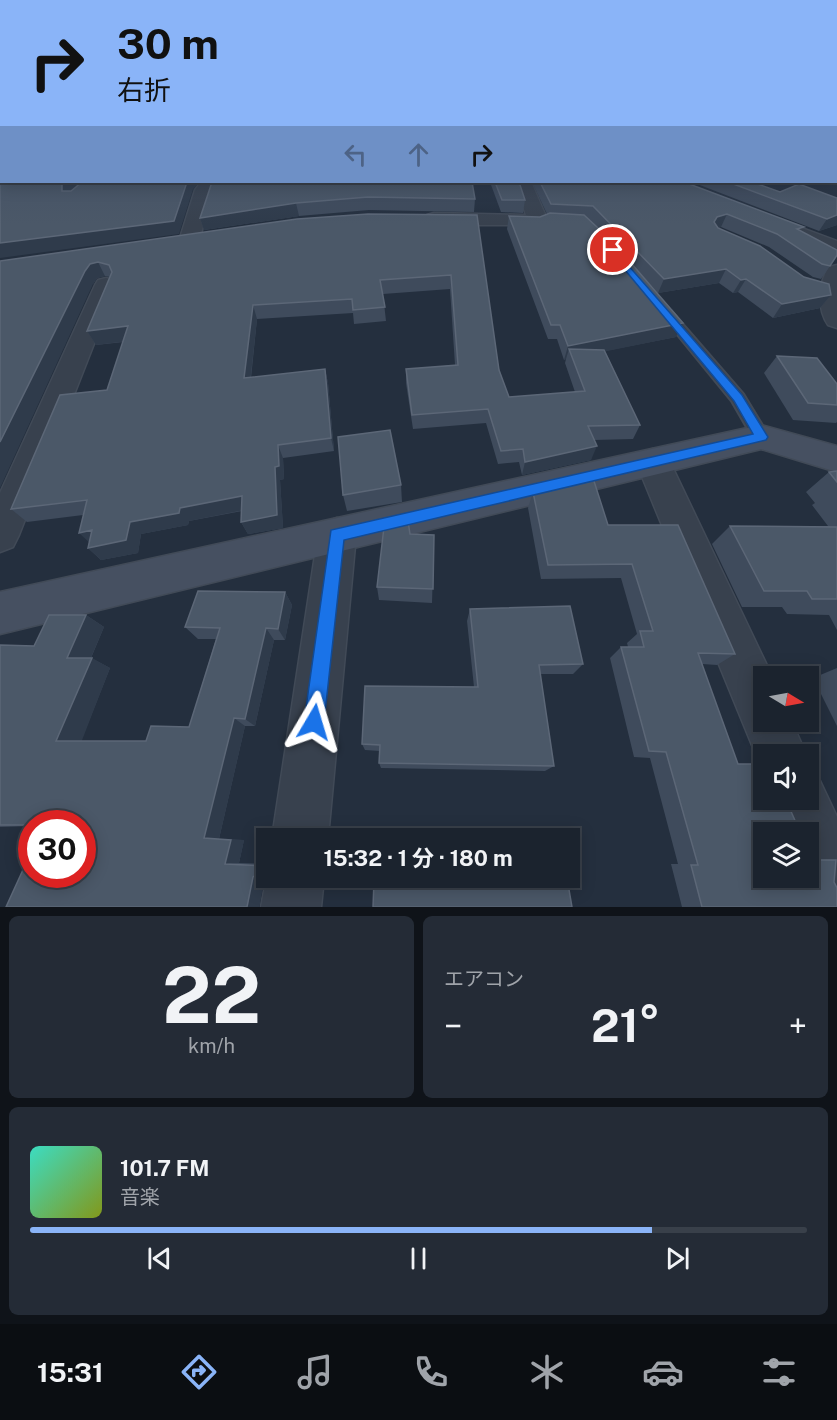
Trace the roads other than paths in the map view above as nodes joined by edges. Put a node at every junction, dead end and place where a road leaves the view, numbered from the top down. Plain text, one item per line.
1 (208, 183) edge
2 (524, 183) edge
3 (414, 218) edge
4 (764, 220) edge
5 (211, 238) edge
6 (837, 248) edge
7 (828, 284) edge
8 (106, 285) edge
9 (657, 302) edge
10 (837, 320) edge
11 (761, 437) junction
12 (837, 459) edge
13 (653, 462) junction
14 (0, 535) edge
15 (337, 535) junction
16 (0, 613) edge
17 (753, 689) edge
18 (805, 810) edge
19 (301, 828) edge
20 (837, 882) edge
21 (294, 888) edge
22 (291, 907) edge

1 - 5 street
2 - 3 street
4 - 6 street
7 - 10 street
8 - 14 street
9 - 11 lane
11 - 12 street
11 - 13 street
13 - 15 street
13 - 17 street
15 - 16 street
15 - 19 street
18 - 20 street
21 - 22 street

